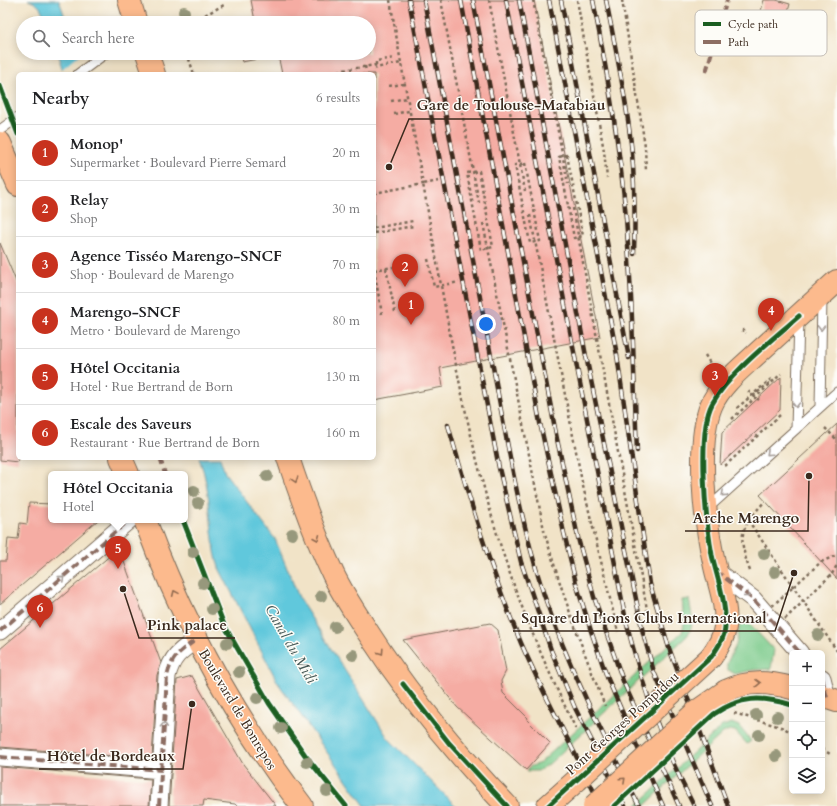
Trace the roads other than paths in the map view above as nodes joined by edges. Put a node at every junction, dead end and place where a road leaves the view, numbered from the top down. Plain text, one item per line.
1 (128, 0) edge
2 (134, 16) edge
3 (96, 60) edge
4 (149, 60) edge
5 (81, 72) edge
6 (153, 72) edge
7 (16, 118) edge
8 (0, 130) edge
9 (0, 143) edge
10 (16, 180) edge
11 (830, 288) edge
12 (799, 316) junction
13 (837, 392) edge
14 (820, 407) junction
15 (796, 429) junction
16 (122, 460) edge
17 (289, 460) edge
18 (127, 471) edge
19 (706, 510) junction
20 (125, 523) edge
21 (146, 523) edge
22 (716, 571) junction
23 (0, 630) edge
24 (196, 640) junction
25 (797, 650) edge
26 (789, 687) edge
27 (0, 757) edge
28 (162, 770) junction
29 (159, 806) edge
30 (302, 806) edge
31 (507, 806) edge
32 (548, 806) edge
33 (594, 806) edge

1 - 2 main road
3 - 5 lane
4 - 6 main road
7 - 8 lane
9 - 10 main road
11 - 12 main road, Pont Georges Pompidou
11 -> 14 lane
12 -> 15 lane
12 - 19 main road, Pont Georges Pompidou
13 - 14 lane
14 - 15 lane
15 -> 19 lane
16 - 18 main road
17 -> 31 main road
19 - 22 main road, Pont Georges Pompidou
23 -> 20 street
24 -> 21 main road, Boulevard de Bonrepos
22 -> 25 street
22 - 32 main road, Pont Georges Pompidou, bridge
28 -> 24 street
24 - 30 main road, Boulevard de Bonrepos
33 -> 26 main road, bridge
27 - 28 street
28 - 29 street

